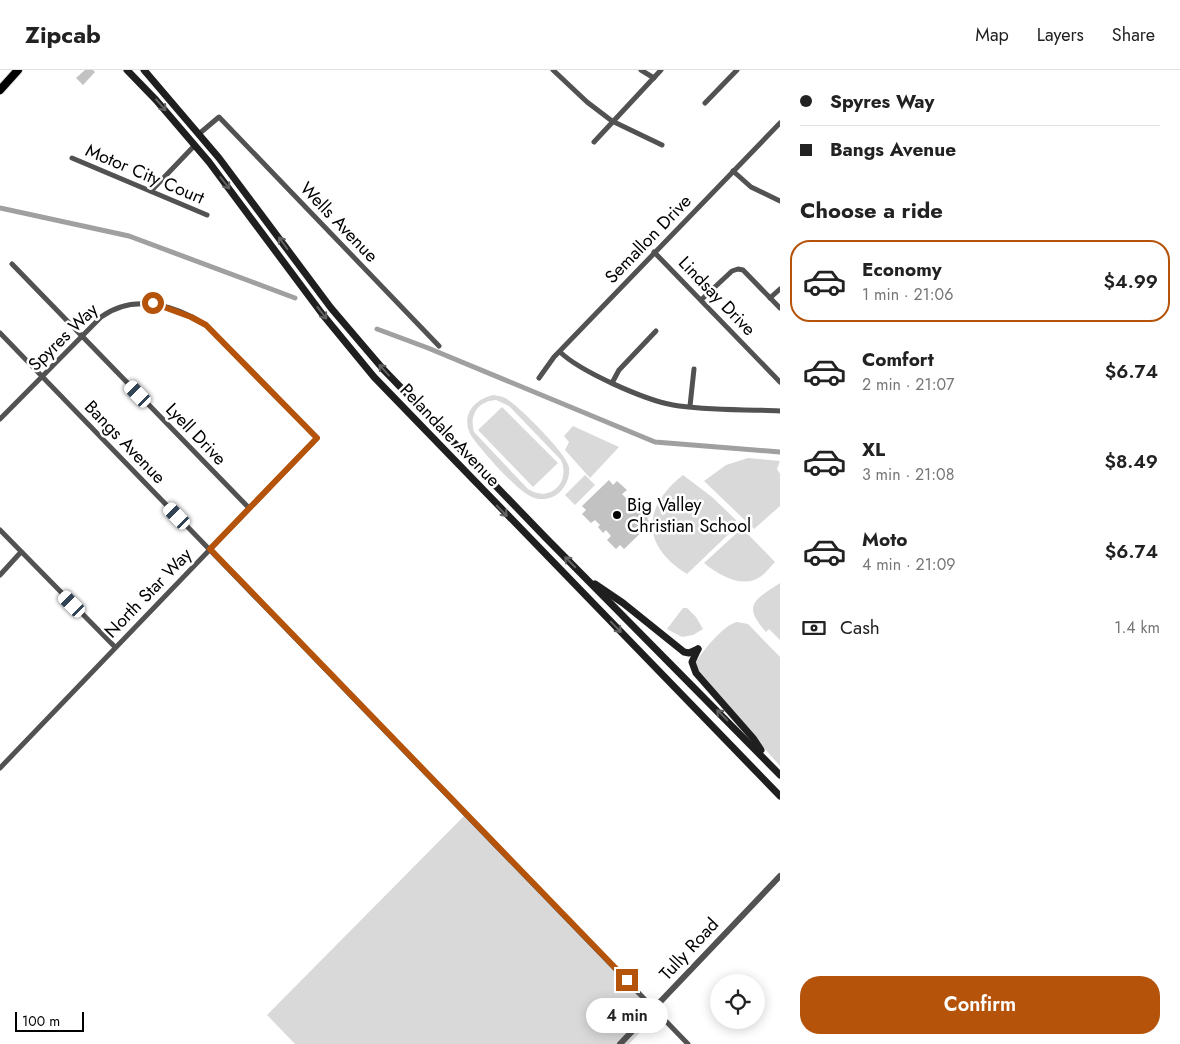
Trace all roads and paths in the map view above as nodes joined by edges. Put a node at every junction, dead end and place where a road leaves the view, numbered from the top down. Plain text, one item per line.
1 (18, 70) edge
2 (127, 70) edge
3 (144, 70) edge
4 (553, 70) edge
5 (641, 70) edge
6 (661, 70) edge
7 (737, 70) edge
8 (654, 78) junction
9 (0, 90) edge
10 (705, 103) dead end
11 (612, 121) junction
12 (780, 122) edge
13 (200, 133) junction
14 (594, 142) dead end
15 (195, 145) junction
16 (662, 145) dead end
17 (72, 158) dead end
18 (733, 171) junction
19 (151, 191) junction
20 (780, 201) edge
21 (207, 215) dead end
22 (654, 252) junction
23 (12, 264) dead end
24 (780, 289) edge
25 (770, 298) junction
26 (701, 300) junction
27 (780, 308) edge
28 (656, 331) dead end
29 (0, 334) edge
30 (81, 335) junction
31 (439, 346) dead end
32 (560, 352) junction
33 (694, 369) dead end
34 (41, 376) junction
35 (539, 378) dead end
36 (780, 382) edge
37 (612, 383) junction
38 (690, 406) junction
39 (780, 411) edge
40 (0, 419) edge
41 (317, 438) joint
42 (249, 508) junction
43 (0, 530) edge
44 (210, 549) junction
45 (21, 552) junction
46 (0, 575) edge
47 (587, 579) junction
48 (115, 647) junction
49 (771, 765) junction
50 (0, 768) edge
51 (780, 775) edge
52 (780, 796) edge
53 (780, 876) edge
54 (654, 1008) junction
55 (620, 1044) edge
56 (688, 1044) edge

1 - 9 main road
2 -> 15 main road, Pelandale Avenue
3 - 13 main road, Pelandale Avenue
4 - 11 street
5 - 8 street
6 - 8 street
7 - 10 street
8 - 11 street
11 - 14 street
11 - 16 street
12 - 18 street, Semallon Drive
13 - 31 street, Wells Avenue
47 -> 13 main road, Pelandale Avenue
15 - 19 street
15 -> 52 main road, Pelandale Avenue
17 - 19 street, Motor City Court
18 - 20 street
18 - 22 street, Semallon Drive
19 - 21 street, Motor City Court
22 - 26 street, Lindsay Drive
22 - 32 street, Semallon Drive
23 - 30 street, Lyell Drive
24 - 25 street
25 - 26 street
25 - 27 street
26 - 36 street, Lindsay Drive
28 - 37 street
29 - 34 street, Bangs Avenue
30 - 34 street, Spyres Way
30 - 41 street, Spyres Way
30 - 42 street, Lyell Drive
32 - 35 street, Semallon Drive
32 - 37 street
33 - 38 street
34 - 40 street, Spyres Way
34 - 44 street, Bangs Avenue
37 - 38 street
38 - 39 street
41 - 42 street, North Star Way
42 - 44 street, North Star Way
43 - 45 street
44 - 48 street, North Star Way
44 - 54 street, Bangs Avenue
45 - 46 street
45 - 48 street
49 -> 47 main road, Pelandale Avenue
47 - 49 main road
48 - 50 street, North Star Way
49 - 51 main road, Pelandale Avenue
53 - 54 street, Tully Road
54 - 55 street, Tully Road
54 - 56 street, Bangs Avenue

